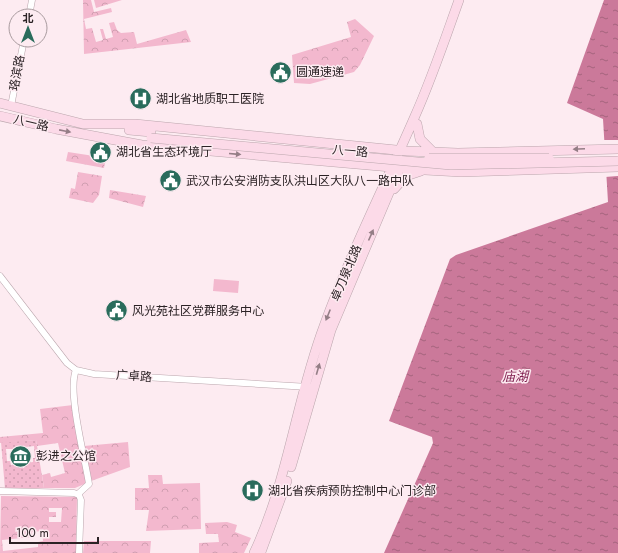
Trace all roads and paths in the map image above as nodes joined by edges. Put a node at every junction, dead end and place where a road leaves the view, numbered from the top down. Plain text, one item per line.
1 (459, 0) edge
2 (462, 0) edge
3 (22, 48) edge
4 (0, 104) edge
5 (11, 106) junction
6 (0, 116) edge
7 (83, 124) junction
8 (417, 124) junction
9 (86, 135) junction
10 (151, 135) junction
11 (290, 138) junction
12 (618, 149) edge
13 (403, 151) junction
14 (438, 153) junction
15 (618, 156) edge
16 (288, 158) junction
17 (618, 161) edge
18 (397, 167) junction
19 (618, 167) edge
20 (425, 170) junction
21 (384, 206) junction
22 (0, 276) edge
23 (76, 370) junction
24 (308, 387) junction
25 (0, 492) edge
26 (78, 494) junction
27 (79, 553) edge
28 (254, 553) edge
29 (260, 553) edge

1 - 13 main road, 卓刀泉北路
2 - 8 main road, 卓刀泉北路
3 - 5 street, 珞滨路
4 - 5 main road, 八一路
5 - 7 main road, 八一路
6 -> 9 main road, 八一路
7 - 10 main road, 八一路
7 - 11 main road, 八一路
8 - 13 main road, 卓刀泉北路
8 - 14 main road
9 - 10 main road, 八一路
9 -> 16 main road, 八一路
10 - 15 main road, 八一路, bridge
10 - 17 main road, 八一路, bridge
11 - 13 main road, 八一路
11 - 16 main road
12 -> 14 main road, 八一路
13 - 14 main road, 八一路
13 - 18 main road, 卓刀泉北路
16 - 18 main road, 八一路
18 - 20 main road, 八一路
18 - 21 main road, 卓刀泉北路
18 -> 24 main road, 卓刀泉北路
19 - 20 main road, 八一路
20 - 21 main road
24 -> 21 main road, 卓刀泉北路
22 - 23 street
23 - 24 street, 广卓路
23 - 26 street
24 - 28 main road, 卓刀泉北路
24 - 29 main road, 卓刀泉北路
25 - 26 street
26 - 27 street

